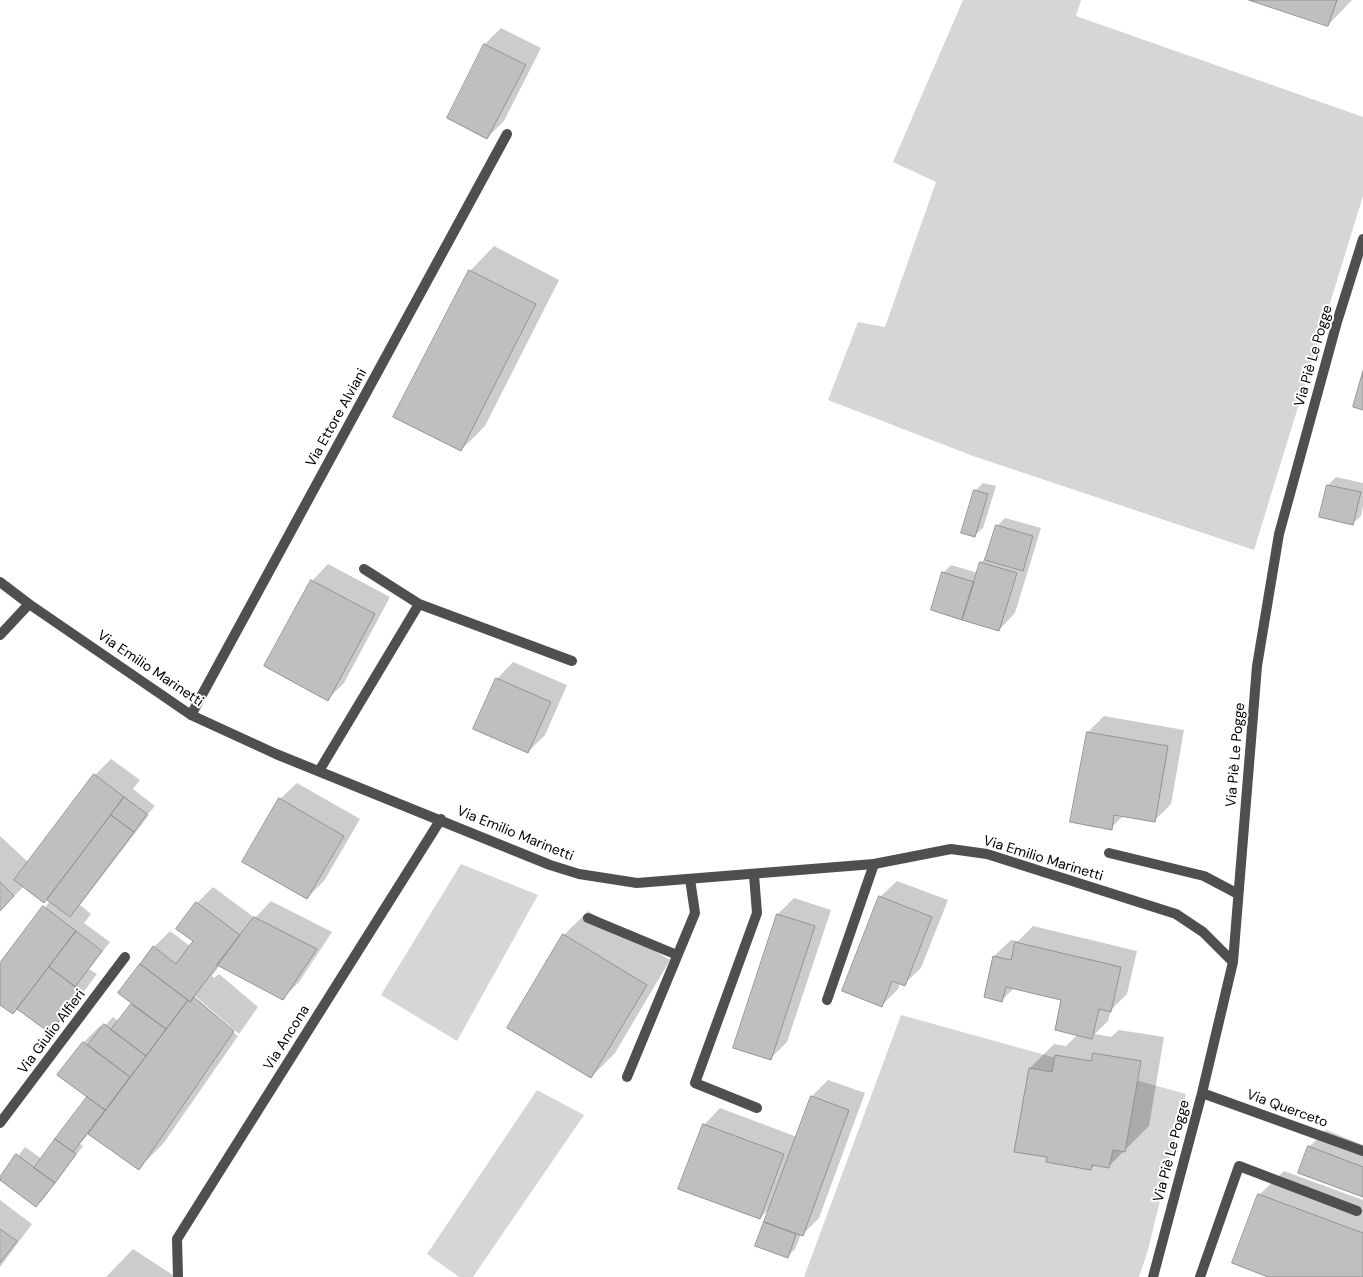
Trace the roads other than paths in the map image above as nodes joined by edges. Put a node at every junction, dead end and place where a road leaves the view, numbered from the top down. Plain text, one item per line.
1 (507, 134) dead end
2 (1363, 239) edge
3 (364, 569) dead end
4 (0, 582) edge
5 (29, 604) junction
6 (419, 604) junction
7 (0, 635) edge
8 (572, 661) dead end
9 (191, 714) junction
10 (319, 771) junction
11 (441, 820) junction
12 (1109, 853) dead end
13 (874, 864) junction
14 (754, 875) junction
15 (690, 879) junction
16 (1238, 894) junction
17 (588, 918) dead end
18 (677, 955) junction
19 (125, 957) dead end
20 (1233, 962) junction
21 (827, 1000) dead end
22 (627, 1076) dead end
23 (1202, 1092) junction
24 (757, 1108) dead end
25 (0, 1123) edge
26 (1363, 1151) edge
27 (1357, 1211) dead end
28 (178, 1277) edge
29 (1153, 1277) edge
30 (1200, 1277) edge

1 - 9 street, Via Ettore Alviani
2 - 16 street, Via Piè Le Pogge
3 - 6 street
4 - 5 street, Via Emilio Marinetti
5 - 7 street
5 - 9 street, Via Emilio Marinetti
6 - 8 street
6 - 10 street
9 - 10 street, Via Emilio Marinetti
10 - 11 street, Via Emilio Marinetti
11 - 15 street, Via Emilio Marinetti
11 - 28 street, Via Ancona
12 - 16 street
13 - 14 street, Via Emilio Marinetti
13 - 20 street, Via Emilio Marinetti
13 - 21 street
14 - 15 street, Via Emilio Marinetti
14 - 24 street
15 - 18 street
16 - 20 street, Via Piè Le Pogge
17 - 18 street
18 - 22 street
19 - 25 street, Via Giulio Alfieri
20 - 23 street, Via Piè Le Pogge
23 - 26 street, Via Querceto
23 - 29 street, Via Piè Le Pogge
27 - 30 street

